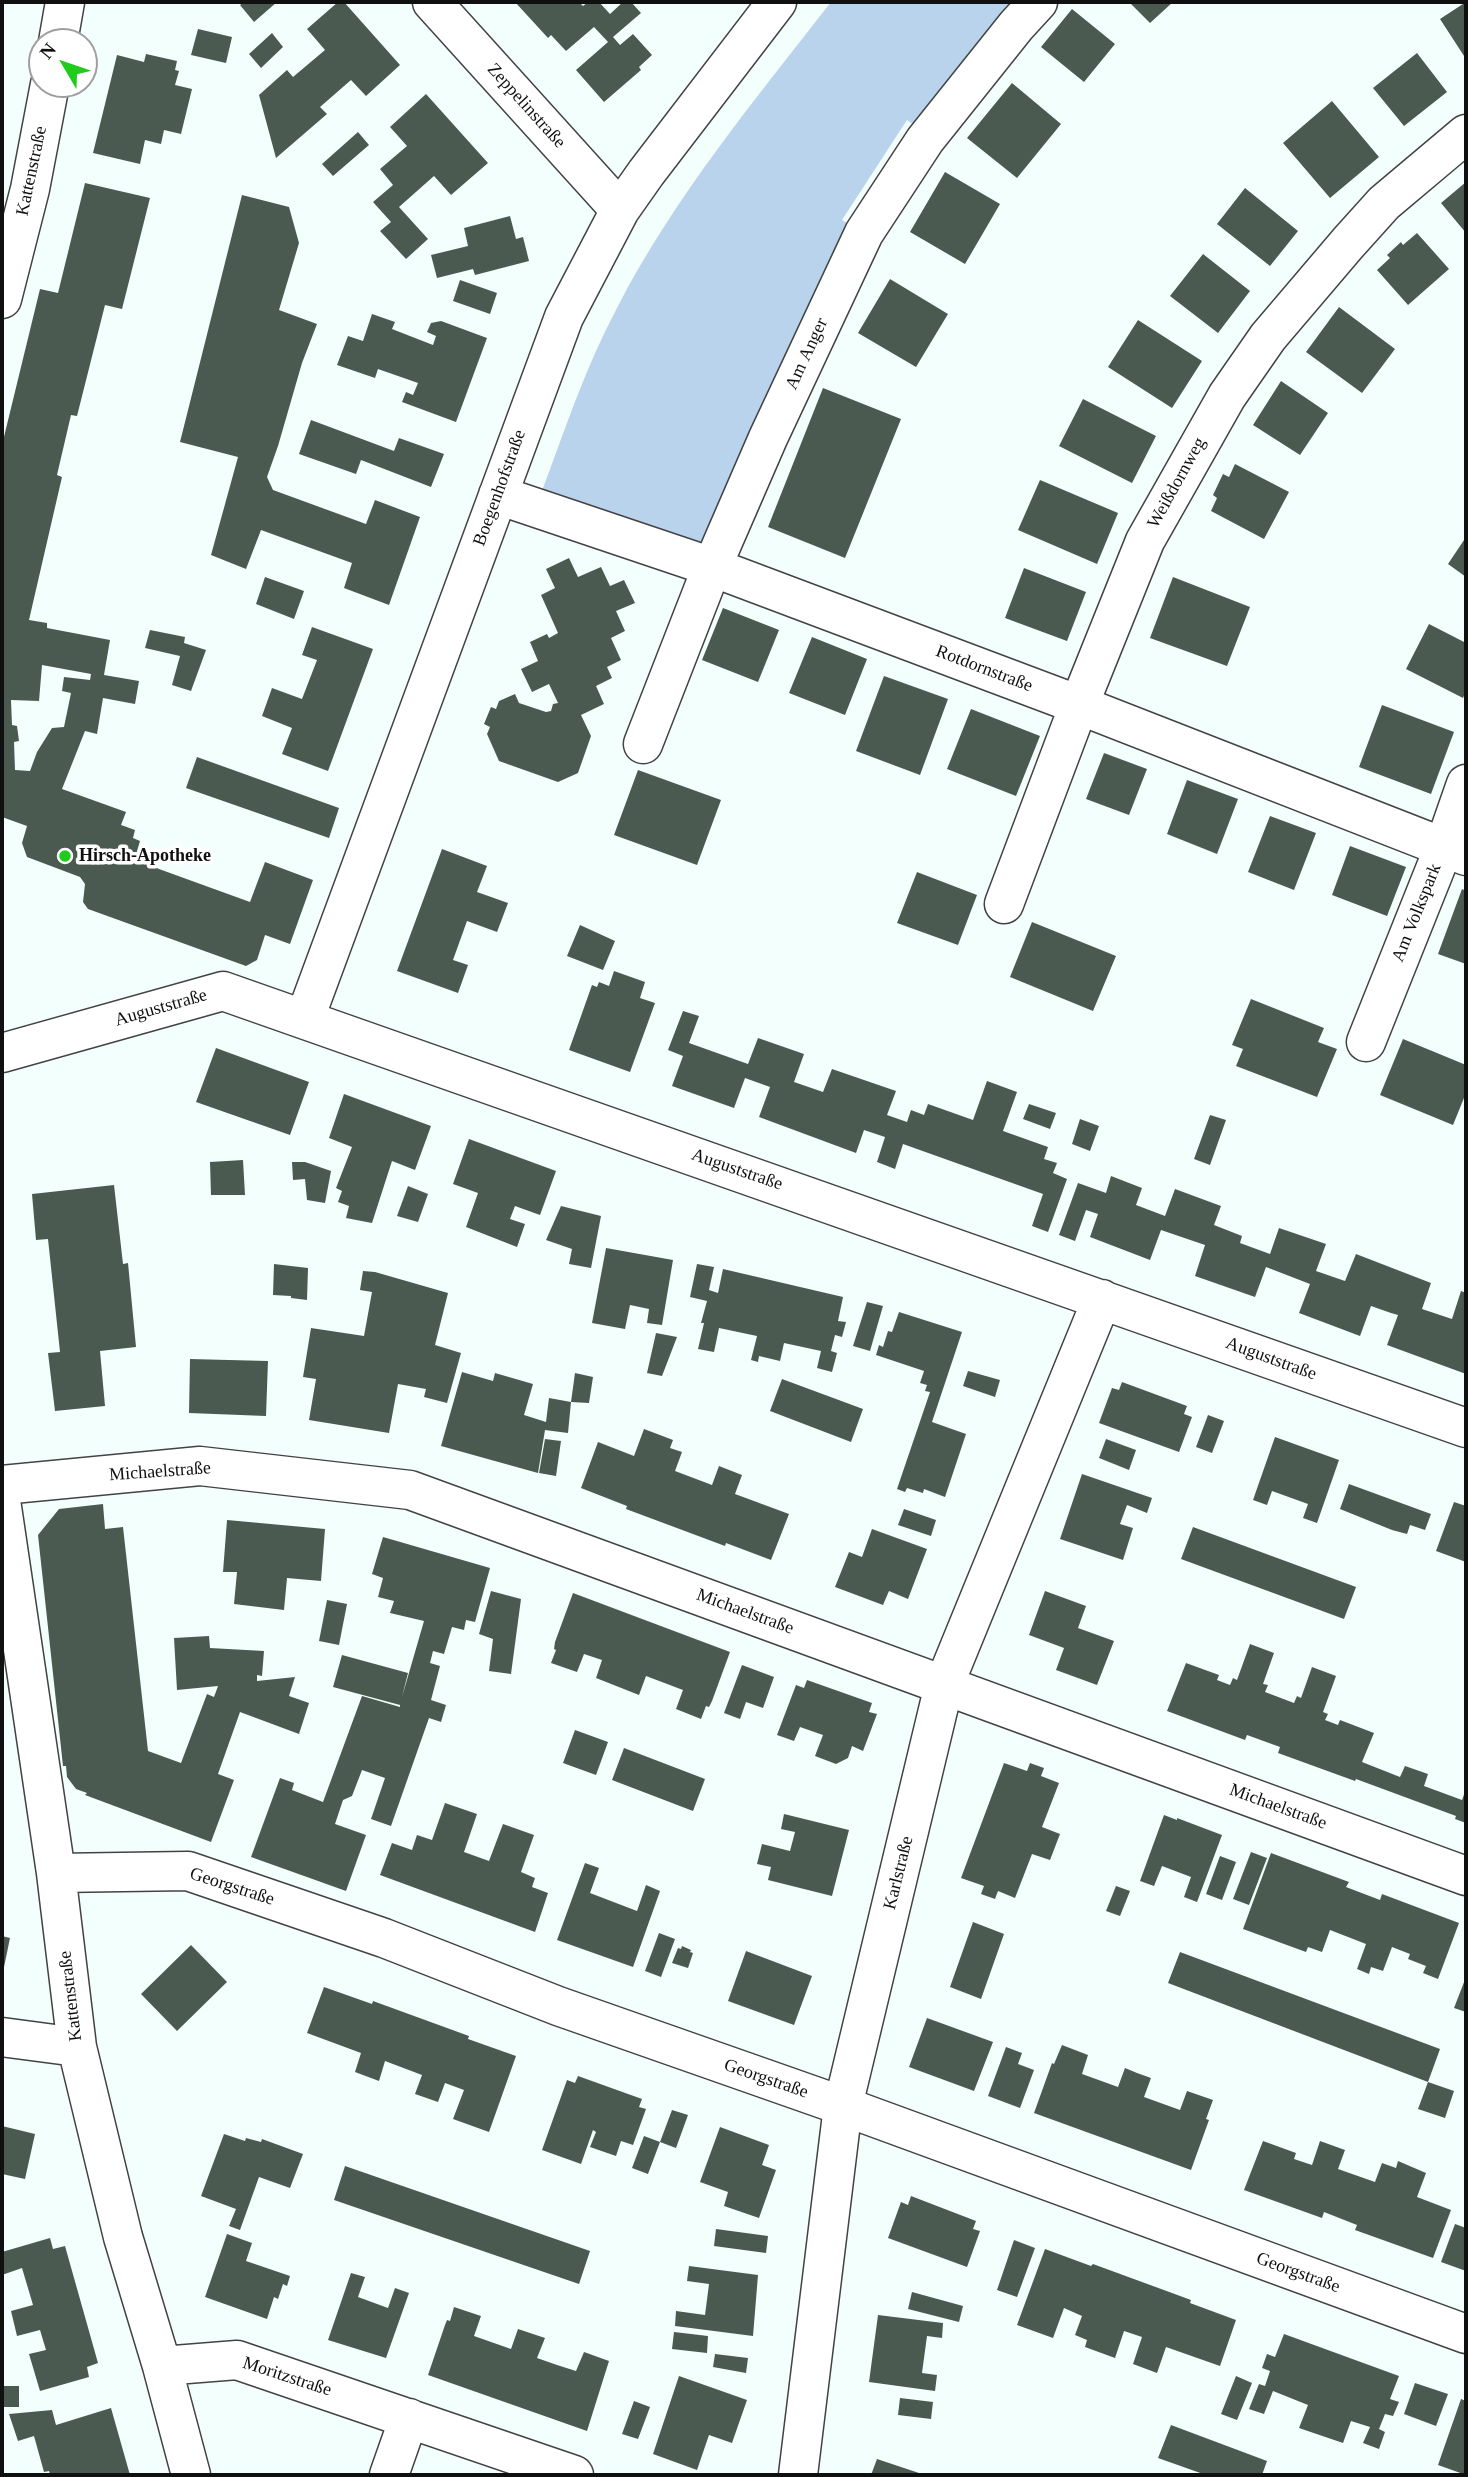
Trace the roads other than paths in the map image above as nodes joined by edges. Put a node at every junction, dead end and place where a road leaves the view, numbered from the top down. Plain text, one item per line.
1 (65, 2) edge
2 (432, 2) edge
3 (777, 2) edge
4 (1038, 2) edge
5 (60, 28) edge
6 (47, 98) edge
7 (1466, 134) edge
8 (620, 210) junction
9 (2, 299) edge
10 (498, 495) junction
11 (712, 567) junction
12 (1079, 705) junction
13 (643, 744) dead end
14 (1466, 784) edge
15 (1455, 851) edge
16 (1004, 904) dead end
17 (305, 1018) junction
18 (1366, 1042) dead end
19 (2, 1053) edge
20 (1102, 1299) junction
21 (1466, 1428) edge
22 (2, 1485) edge
23 (2, 1507) edge
24 (944, 1685) junction
25 (56, 1873) junction
26 (1466, 1876) edge
27 (2, 2037) edge
28 (77, 2047) junction
29 (843, 2106) junction
30 (1466, 2334) edge
31 (162, 2366) junction
32 (409, 2418) junction
33 (191, 2475) edge
34 (389, 2475) edge
35 (575, 2475) edge
36 (799, 2475) edge

1 - 5 street
2 - 8 street, Zeppelinstraße
3 - 8 street, Boegenhofstraße
4 - 11 street, Am Anger
6 - 9 street, Kattenstraße
7 - 12 street, Weißdornweg
8 - 10 street, Boegenhofstraße
10 - 11 street, Rotdornstraße
10 - 17 street, Boegenhofstraße
11 - 12 street, Rotdornstraße
11 - 13 street, Am Anger
12 - 15 street, Rotdornstraße
12 - 16 street, Weißdornweg
14 - 15 street, Am Volkspark
15 - 18 street, Am Volkspark
17 - 19 street, Auguststraße
17 - 20 street, Auguststraße
20 - 21 street, Auguststraße
20 - 24 street, Karlstraße
22 - 24 street, Michaelstraße
23 - 25 street, Kattenstraße
24 - 26 street, Michaelstraße
24 - 29 street, Karlstraße
25 - 28 street, Kattenstraße
25 - 29 street, Georgstraße
27 - 28 street
28 - 31 street, Kattenstraße
29 - 30 street, Georgstraße
29 - 36 street, Karlstraße
31 - 32 street, Moritzstraße
31 - 33 street, Kattenstraße
32 - 34 street
32 - 35 street, Moritzstraße

